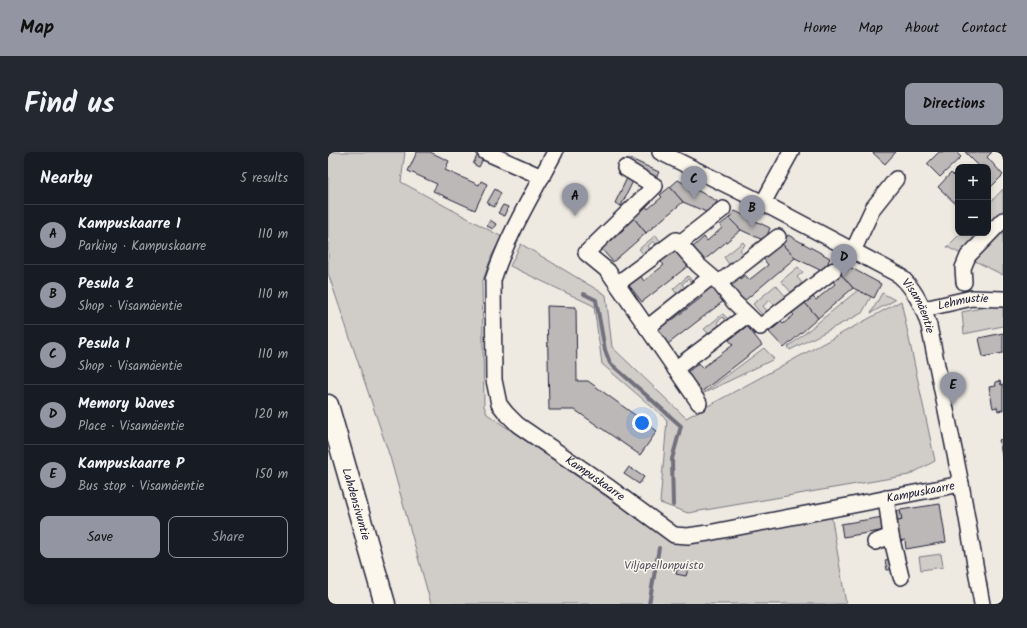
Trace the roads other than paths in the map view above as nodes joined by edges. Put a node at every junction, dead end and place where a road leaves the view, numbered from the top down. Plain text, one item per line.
1 (485, 152) edge
2 (555, 152) edge
3 (660, 152) edge
4 (791, 152) edge
5 (624, 168) dead end
6 (542, 177) junction
7 (896, 179) dead end
8 (763, 203) junction
9 (723, 209) dead end
10 (1003, 220) edge
11 (778, 237) dead end
12 (680, 243) junction
13 (853, 251) junction
14 (834, 270) dead end
15 (715, 280) junction
16 (964, 282) dead end
17 (617, 284) junction
18 (1003, 299) edge
19 (924, 310) junction
20 (747, 315) junction
21 (647, 328) junction
22 (675, 369) junction
23 (699, 403) dead end
24 (328, 405) edge
25 (960, 484) junction
26 (886, 498) junction
27 (891, 536) junction
28 (875, 542) dead end
29 (901, 577) dead end
30 (385, 604) edge
31 (982, 604) edge

1 - 6 street
2 - 6 street, Kampuskaarre
3 - 8 street, Visamäentie
4 - 8 street
5 - 17 street
6 - 26 street, Kampuskaarre
7 - 13 street
8 - 13 street, Visamäentie
9 - 12 street
10 - 16 street
11 - 15 street
12 - 15 street
12 - 17 street
13 - 19 street, Visamäentie
14 - 20 street
15 - 20 street
15 - 21 street
17 - 21 street
18 - 19 street, Lehmustie
19 - 25 street, Visamäentie
20 - 22 street
21 - 22 street
22 - 23 street
24 - 30 main road, Lahdensivuntie
25 - 26 street, Kampuskaarre
25 - 31 street, Visamäentie
26 - 27 street
27 - 28 street
27 - 29 street

